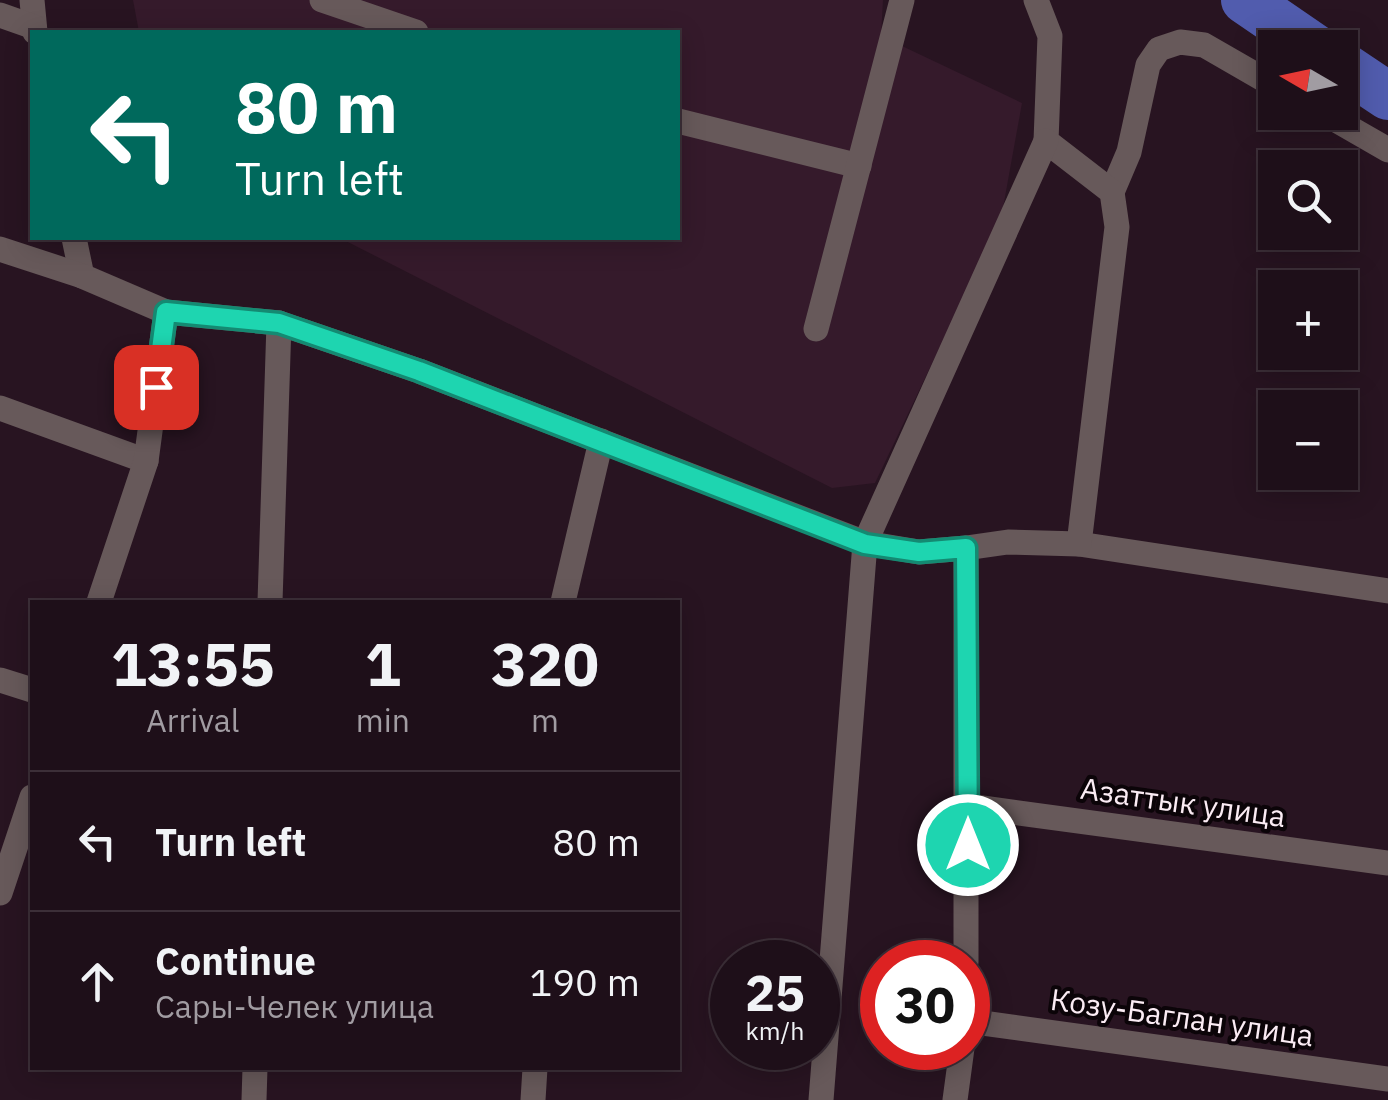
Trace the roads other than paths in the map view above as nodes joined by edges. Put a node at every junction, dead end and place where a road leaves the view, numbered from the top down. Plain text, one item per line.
1 (32, 0) edge
2 (322, 0) edge
3 (901, 0) edge
4 (1036, 0) edge
5 (0, 16) edge
6 (34, 30) edge
7 (410, 30) edge
8 (1258, 76) edge
9 (680, 121) edge
10 (1353, 130) edge
11 (1046, 141) junction
12 (1388, 150) edge
13 (859, 166) junction
14 (1112, 192) junction
15 (74, 240) edge
16 (0, 249) edge
17 (82, 276) junction
18 (166, 312) junction
19 (279, 323) junction
20 (816, 329) dead end
21 (0, 408) edge
22 (601, 441) junction
23 (146, 462) junction
24 (865, 544) junction
25 (1079, 544) junction
26 (966, 548) junction
27 (1388, 591) edge
28 (99, 600) edge
29 (270, 600) edge
30 (563, 600) edge
31 (0, 680) edge
32 (30, 689) edge
33 (30, 804) edge
34 (968, 806) junction
35 (1388, 864) edge
36 (0, 893) edge
37 (966, 940) edge
38 (990, 1025) edge
39 (255, 1070) edge
40 (535, 1070) edge
41 (959, 1070) edge
42 (1388, 1080) edge
43 (254, 1100) edge
44 (533, 1100) edge
45 (821, 1100) edge
46 (954, 1100) edge

1 - 6 street
2 - 7 street
3 - 13 street
4 - 11 street
5 - 6 street
8 - 14 street
9 - 13 street
10 - 12 street
11 - 14 street
11 - 24 street
13 - 20 street
14 - 25 street
15 - 17 street
16 - 17 street
17 - 18 street
18 - 19 street
18 - 23 street
19 - 22 street
19 - 29 street
21 - 23 street
22 - 24 street
22 - 30 street
23 - 28 street
24 - 26 street
24 - 45 street
25 - 26 street
25 - 27 street
26 - 34 street
31 - 32 street
33 - 36 street
34 - 35 street, Азаттык улица
34 - 37 street
38 - 42 street, Козу-Баглан улица
39 - 43 street
40 - 44 street
41 - 46 street

